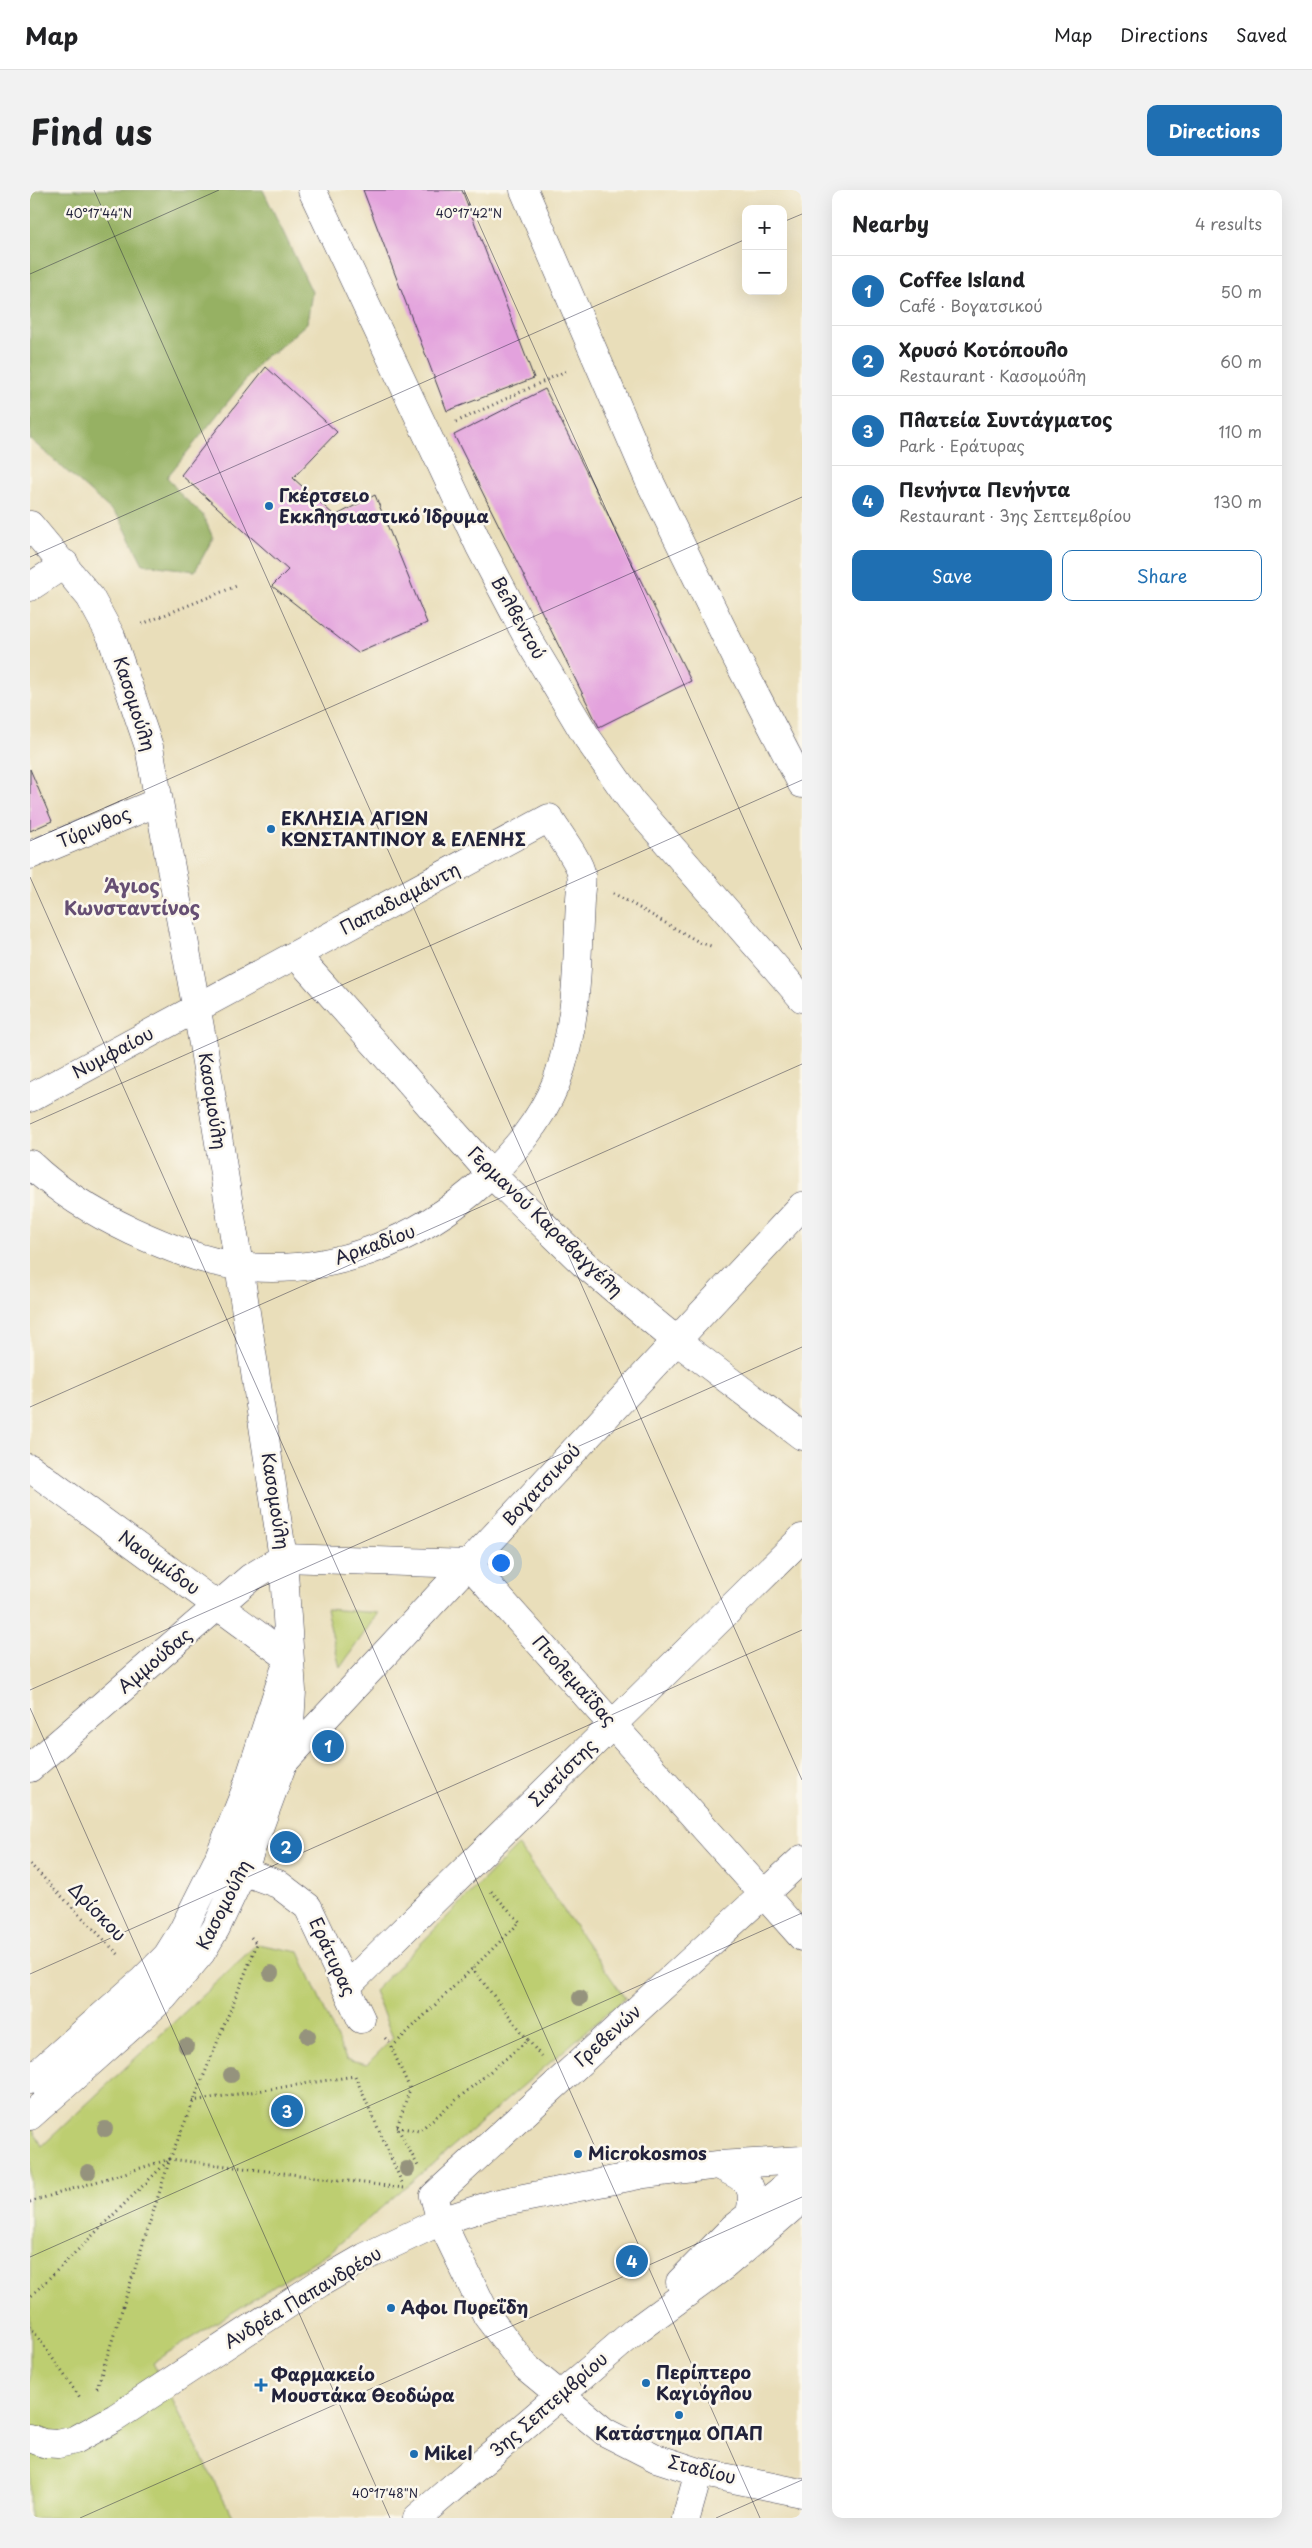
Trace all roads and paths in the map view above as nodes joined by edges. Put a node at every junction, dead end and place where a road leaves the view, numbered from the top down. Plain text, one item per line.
1 (312, 190) edge
2 (524, 190) edge
3 (596, 357) junction
4 (425, 436) junction
5 (30, 526) edge
6 (64, 564) junction
7 (239, 585) dead end
8 (30, 587) edge
9 (111, 636) junction
10 (802, 784) edge
11 (158, 802) junction
12 (30, 855) edge
13 (582, 872) junction
14 (714, 947) dead end
15 (296, 955) junction
16 (802, 998) edge
17 (196, 1008) junction
18 (30, 1098) edge
19 (30, 1164) edge
20 (490, 1174) junction
21 (802, 1206) edge
22 (239, 1266) junction
23 (676, 1341) junction
24 (802, 1436) edge
25 (30, 1468) edge
26 (802, 1538) edge
27 (283, 1558) junction
28 (469, 1564) junction
29 (219, 1607) junction
30 (288, 1658) junction
31 (612, 1725) junction
32 (283, 1763) junction
33 (30, 1768) edge
34 (802, 1859) edge
35 (217, 1862) junction
36 (30, 1864) edge
37 (243, 1871) junction
38 (494, 1894) dead end
39 (764, 1894) junction
40 (802, 1937) edge
41 (257, 1944) dead end
42 (472, 1968) junction
43 (143, 1980) junction
44 (346, 1987) junction
45 (361, 2019) dead end
46 (528, 2040) junction
47 (389, 2042) dead end
48 (392, 2047) junction
49 (542, 2058) dead end
50 (30, 2080) edge
51 (192, 2102) junction
52 (30, 2116) edge
53 (397, 2127) junction
54 (802, 2150) edge
55 (170, 2159) junction
56 (802, 2160) edge
57 (773, 2162) junction
58 (718, 2165) junction
59 (422, 2173) dead end
60 (802, 2174) edge
61 (802, 2199) edge
62 (30, 2202) edge
63 (750, 2214) junction
64 (441, 2221) junction
65 (30, 2297) edge
66 (30, 2326) edge
67 (635, 2331) junction
68 (92, 2391) dead end
69 (87, 2395) dead end
70 (560, 2396) junction
71 (81, 2399) junction
72 (73, 2403) dead end
73 (30, 2438) edge
74 (699, 2472) junction
75 (802, 2493) edge
76 (417, 2518) edge
77 (686, 2518) edge

1 - 4 street, Βελβεντού
2 - 3 street
3 - 4 path
3 - 10 street
4 - 16 street, Βελβεντού
5 - 6 street, Κασομούλη
6 - 8 street
6 - 9 street, Κασομούλη
7 - 9 path
9 - 11 street, Κασομούλη
11 - 12 street, Τύρινθος
11 - 17 street, Κασομούλη
13 - 14 path
13 - 15 street, Παπαδιαμάντη
13 - 20 street, Αρκαδίου
15 - 17 street, Παπαδιαμάντη
15 - 20 street, Γερμανού Καραβαγγέλη
17 - 18 street, Νυμφαίου
17 - 22 street, Κασομούλη
19 - 22 street, Αρκαδίου
20 - 22 street, Αρκαδίου
20 - 23 street, Γερμανού Καραβαγγέλη
21 - 23 street, Βογατσικού
22 - 27 street, Κασομούλη
23 - 24 street, Γερμανού Καραβαγγέλη
23 - 28 street, Βογατσικού
25 - 29 street, Ναουμίδου
26 - 31 street, Σιατίστης
27 - 28 street
27 - 29 street, Αμμούδας
27 - 30 street, Κασομούλη
28 - 31 street, Πτολεμαΐδας
28 - 32 street, Βογατσικού
29 - 30 street, Ναουμίδου
29 - 33 street, Αμμούδας
30 - 32 street, Κασομούλη
30 - 35 street, Κασομούλη
31 - 39 street, Πτολεμαΐδας
31 - 44 street, Σιατίστης
32 - 37 street, Κασομούλη
34 - 39 street, Γρεβενών
35 - 37 street, Εράτυρας
35 - 43 street, Κασομούλη
36 - 43 path, Δρίσκου
37 - 44 street, Εράτυρας
37 - 52 street, Κασομούλη
38 - 42 path
39 - 40 street, Πτολεμαΐδας
39 - 64 street, Γρεβενών
41 - 51 path
42 - 46 path
42 - 48 path
43 - 50 street, Κασομούλη
44 - 45 street, Εράτυρας
46 - 49 path
46 - 53 path
47 - 48 path
48 - 53 path
51 - 55 path
51 - 55 path
53 - 59 path
54 - 57 street
55 - 62 path
55 - 65 path
55 - 68 path
56 - 57 street, Ανδρέα Παπανδρέου
57 - 58 street, Ανδρέα Παπανδρέου
58 - 63 street
58 - 64 street, Ανδρέα Παπανδρέου
60 - 63 street, 3ης Σεπτεμβρίου
61 - 67 street, 3ης Σεπτεμβρίου
63 - 67 street, 3ης Σεπτεμβρίου
64 - 70 street
64 - 73 street, Ανδρέα Παπανδρέου
66 - 71 path
67 - 70 street, 3ης Σεπτεμβρίου
69 - 71 path
70 - 74 street, Σταδίου
70 - 76 street, 3ης Σεπτεμβρίου
71 - 72 path
74 - 75 street, Σταδίου
74 - 77 street

